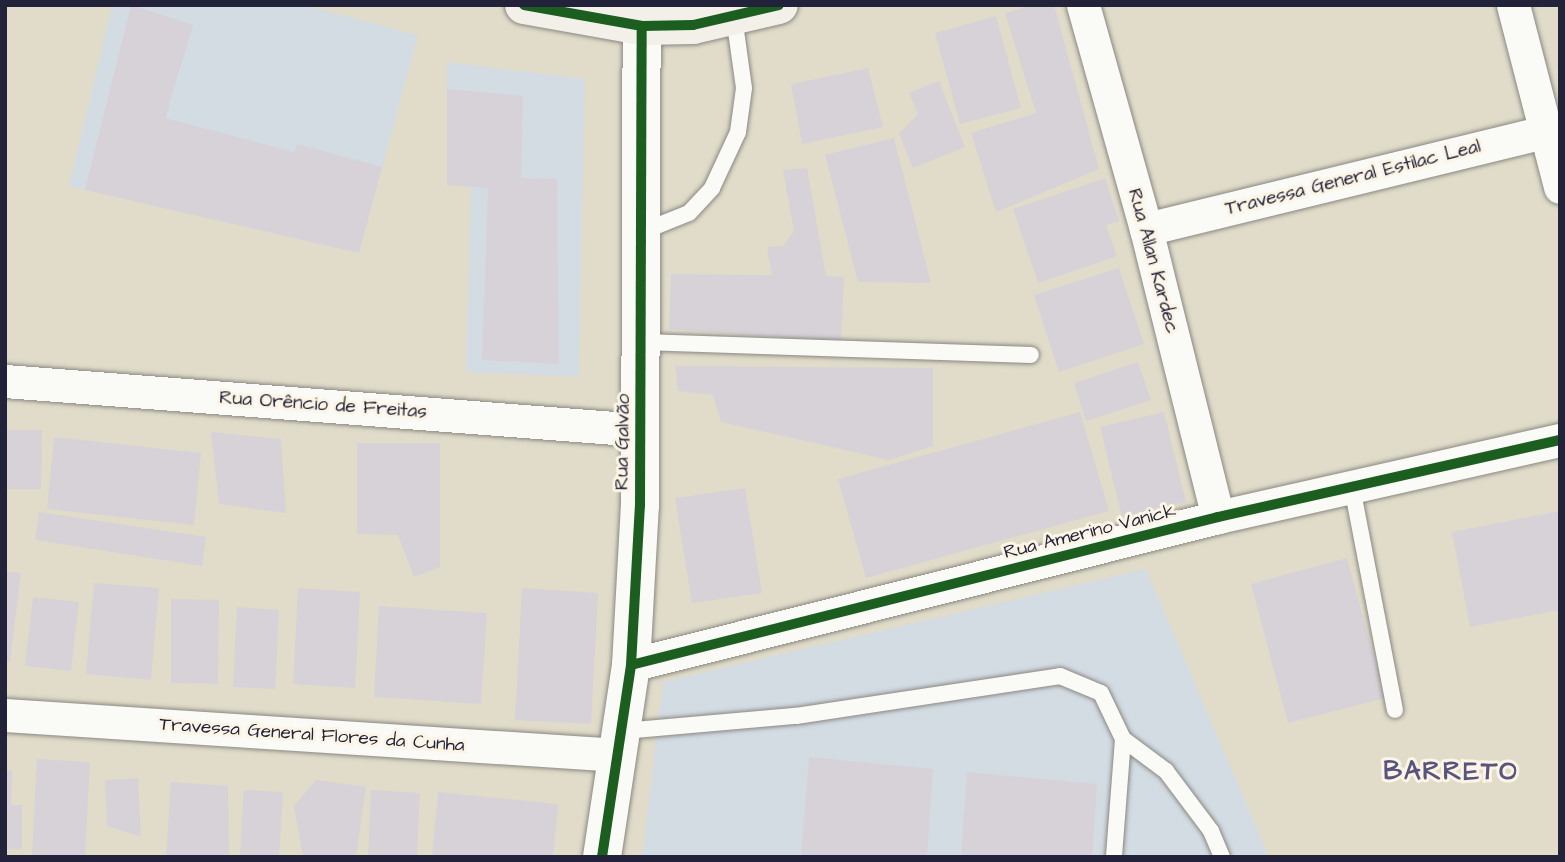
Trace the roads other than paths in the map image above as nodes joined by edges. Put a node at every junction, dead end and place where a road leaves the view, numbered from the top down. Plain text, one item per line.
1 (524, 5) edge
2 (779, 5) edge
3 (1083, 5) edge
4 (1513, 5) edge
5 (565, 9) edge
6 (734, 17) junction
7 (642, 26) junction
8 (1553, 130) edge
9 (1560, 187) edge
10 (1146, 229) junction
11 (644, 231) junction
12 (643, 342) junction
13 (1031, 355) dead end
14 (5, 381) edge
15 (640, 430) junction
16 (1560, 440) edge
17 (1352, 487) junction
18 (1218, 517) junction
19 (631, 665) junction
20 (1395, 710) dead end
21 (5, 715) edge
22 (1123, 739) junction
23 (621, 743) junction
24 (602, 857) edge
25 (1114, 857) edge
26 (1222, 857) edge

1 - 5 main road
2 - 6 main road
3 - 10 street, Rua Allan Kardec
4 - 8 street
5 - 7 main road
6 - 7 main road
6 - 11 lane
7 - 11 street, Rua Galvão
8 - 9 street
8 - 10 street, Travessa General Estilac Leal
10 - 18 street, Rua Allan Kardec
11 - 12 street, Rua Galvão
12 - 13 lane
12 - 15 street, Rua Galvão
14 - 15 street, Rua Orêncio de Freitas
15 - 19 street, Rua Galvão
16 - 17 street, Rua Amerino Vanick
17 - 18 street, Rua Amerino Vanick
17 - 20 lane
18 - 19 street, Rua Amerino Vanick
19 - 23 street, Rua Galvão
21 - 23 street, Travessa General Flores da Cunha
22 - 23 lane
22 - 25 lane
22 - 26 lane
23 - 24 street, Rua Galvão

